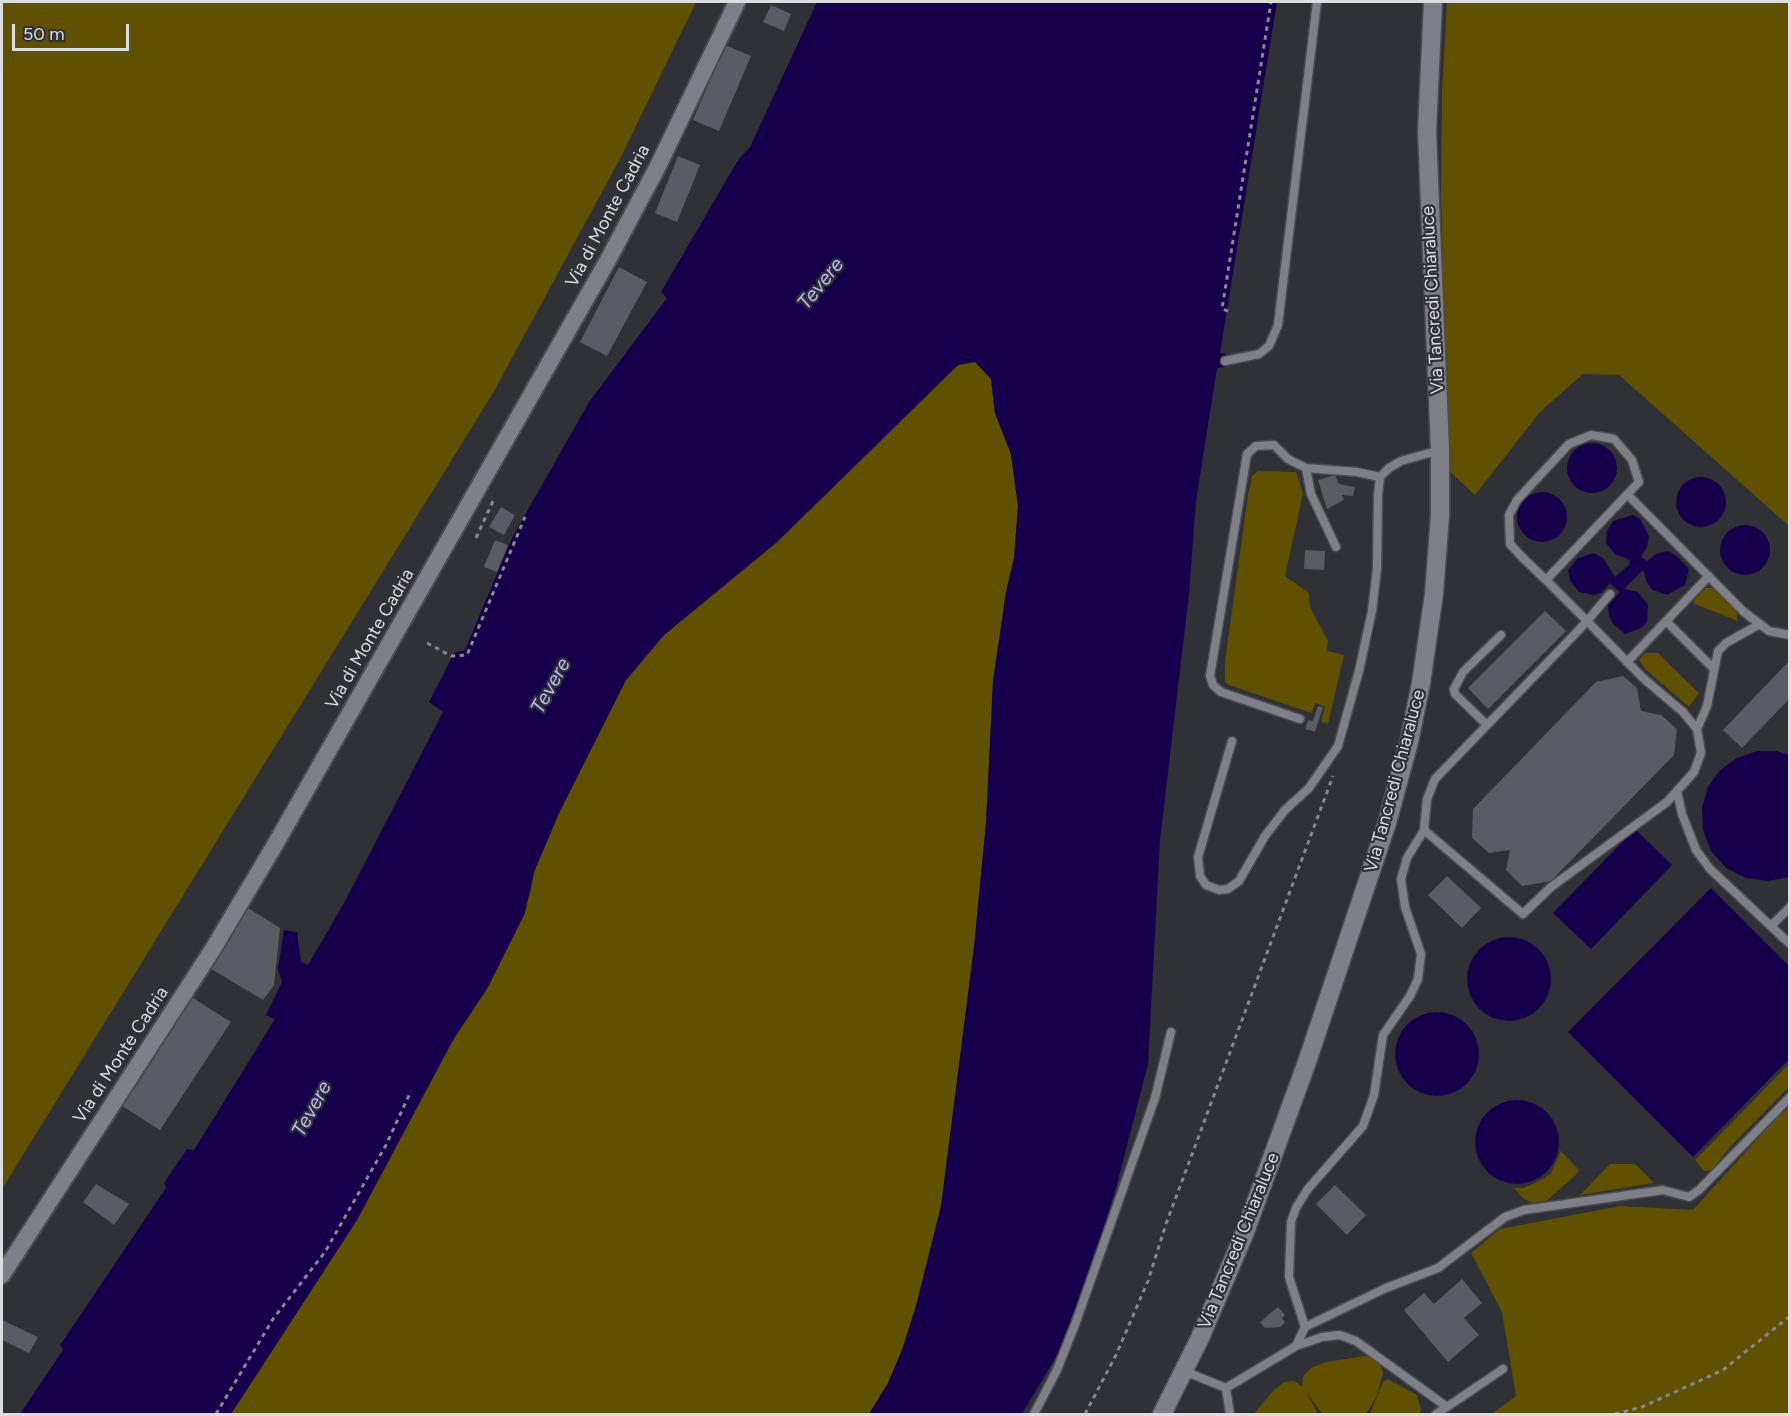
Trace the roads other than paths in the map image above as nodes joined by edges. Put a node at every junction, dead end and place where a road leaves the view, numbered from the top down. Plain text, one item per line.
1 (737, 2) edge
2 (1317, 2) edge
3 (1433, 2) edge
4 (1225, 361) dead end
5 (1440, 450) junction
6 (1306, 468) junction
7 (1380, 477) junction
8 (1629, 496) junction
9 (1336, 547) dead end
10 (1709, 576) junction
11 (1546, 580) junction
12 (1610, 594) dead end
13 (1587, 621) junction
14 (1666, 621) junction
15 (1760, 624) junction
16 (1500, 635) dead end
17 (1790, 635) edge
18 (1627, 662) junction
19 (1713, 668) junction
20 (1300, 719) dead end
21 (1487, 725) junction
22 (1697, 729) junction
23 (1232, 741) dead end
24 (1677, 791) junction
25 (1424, 830) junction
26 (1790, 907) edge
27 (1772, 926) junction
28 (1790, 944) edge
29 (1171, 1032) dead end
30 (1790, 1097) edge
31 (2, 1275) edge
32 (1305, 1327) junction
33 (1296, 1346) junction
34 (1503, 1369) dead end
35 (1184, 1371) junction
36 (1226, 1388) junction
37 (1447, 1407) junction
38 (1034, 1414) edge
39 (1162, 1414) edge
40 (1230, 1414) edge
41 (1436, 1414) edge

1 - 31 street, Via di Monte Cadria
2 - 4 lane
3 - 5 street, Via Tancredi Chiaraluce
5 - 7 lane
5 - 35 street, Via Tancredi Chiaraluce
6 - 7 lane
6 - 9 lane
6 - 20 lane
7 - 23 lane
8 - 10 lane
8 - 11 lane
8 - 11 lane
10 - 14 lane
10 - 15 lane
11 - 13 lane
12 - 13 lane
13 - 18 lane
13 - 21 lane
14 - 18 lane
14 - 19 lane
15 - 17 lane
15 - 19 lane
16 - 21 lane
18 - 22 lane
19 - 22 lane
21 - 25 lane
22 - 24 lane
24 - 25 lane
24 - 27 lane
25 - 32 lane
26 - 27 lane
27 - 28 lane
29 - 38 lane
30 - 32 lane
32 - 33 lane
33 - 36 lane
33 - 37 lane
34 - 37 lane
35 - 36 lane
35 - 39 street, Via Tancredi Chiaraluce
36 - 40 lane
37 - 41 lane

